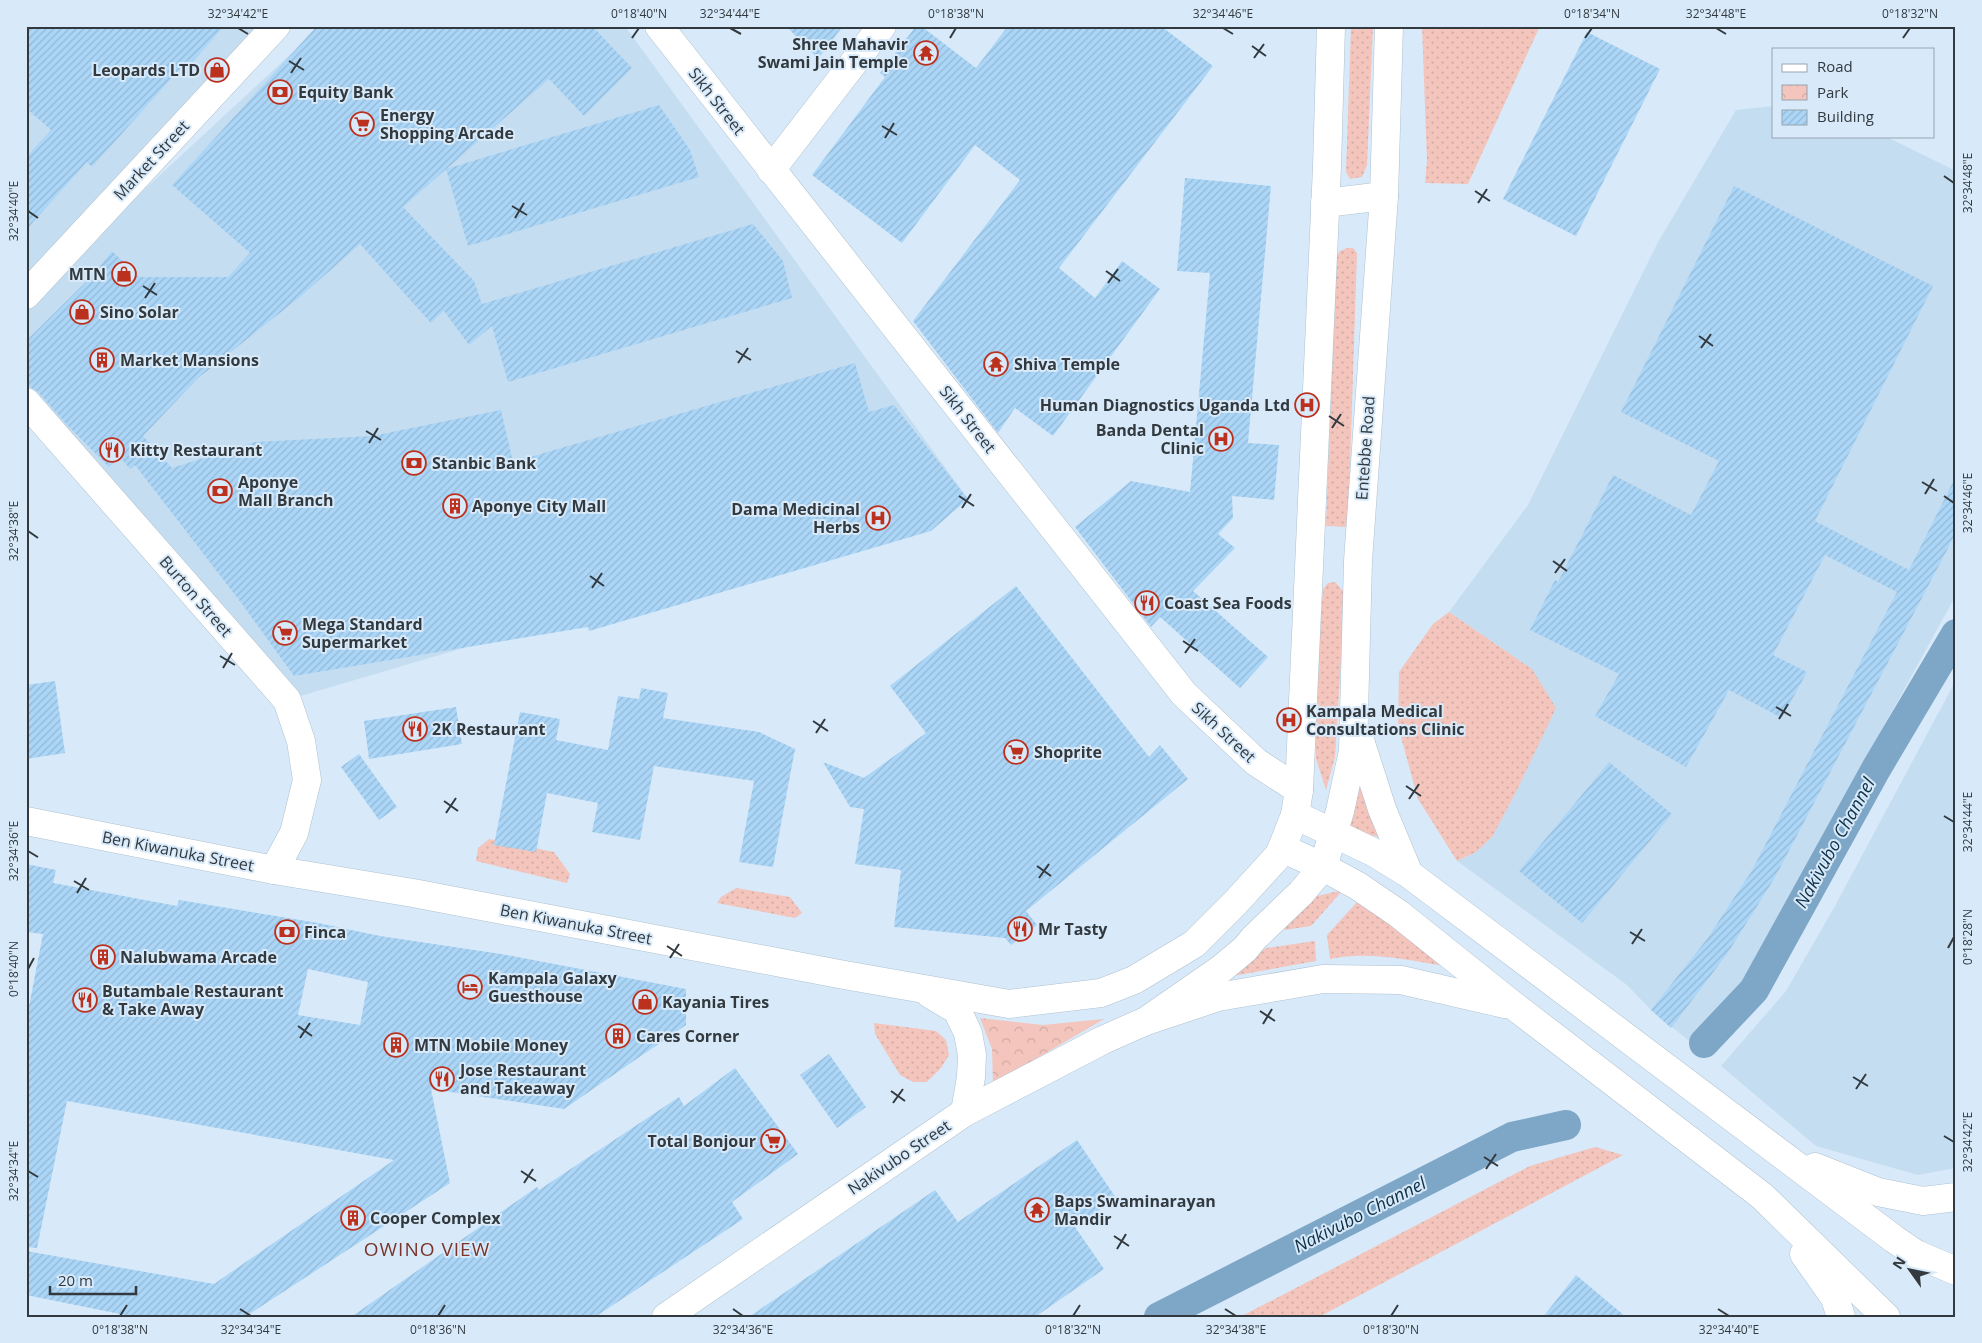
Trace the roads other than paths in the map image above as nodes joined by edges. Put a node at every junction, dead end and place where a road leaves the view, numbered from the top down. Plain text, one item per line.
1 (276, 26) edge
2 (659, 26) edge
3 (882, 26) edge
4 (1331, 26) edge
5 (1389, 26) edge
6 (771, 170) junction
7 (1384, 196) junction
8 (1325, 203) junction
9 (26, 294) edge
10 (26, 402) edge
11 (1354, 720) junction
12 (1297, 803) junction
13 (26, 821) edge
14 (1335, 833) junction
15 (1282, 848) junction
16 (1323, 867) junction
17 (274, 870) junction
18 (1409, 874) junction
19 (920, 989) junction
20 (1514, 1006) junction
21 (1146, 1021) junction
22 (965, 1112) junction
23 (1770, 1147) junction
24 (1762, 1196) junction
25 (1956, 1197) edge
26 (1956, 1271) edge
27 (666, 1317) edge
28 (1841, 1317) edge
29 (1886, 1317) edge

1 - 9 main road, Market Street
2 - 6 main road, Sikh Street
3 - 6 main road
4 - 8 main road
5 - 7 main road, Entebbe Road
6 - 12 main road, Sikh Street
7 - 8 main road
7 - 11 main road, Entebbe Road
8 - 12 main road
10 - 17 main road, Burton Street
11 - 14 main road, Entebbe Road
11 - 18 main road
12 - 14 main road, Sikh Street
12 - 15 main road
13 - 17 main road, Ben Kiwanuka Street
14 - 16 main road, Entebbe Road
14 - 18 main road, Sikh Street
15 - 16 main road
15 - 19 main road, Ben Kiwanuka Street
16 - 20 main road
16 - 21 main road
17 - 19 main road, Ben Kiwanuka Street
18 - 23 main road, Sikh Street
19 - 22 main road
20 - 21 main road
20 - 24 main road
21 - 22 main road, Nakivubo Street
22 - 27 main road, Nakivubo Street
23 - 25 main road
23 - 26 main road
24 - 28 main road
24 - 29 main road

